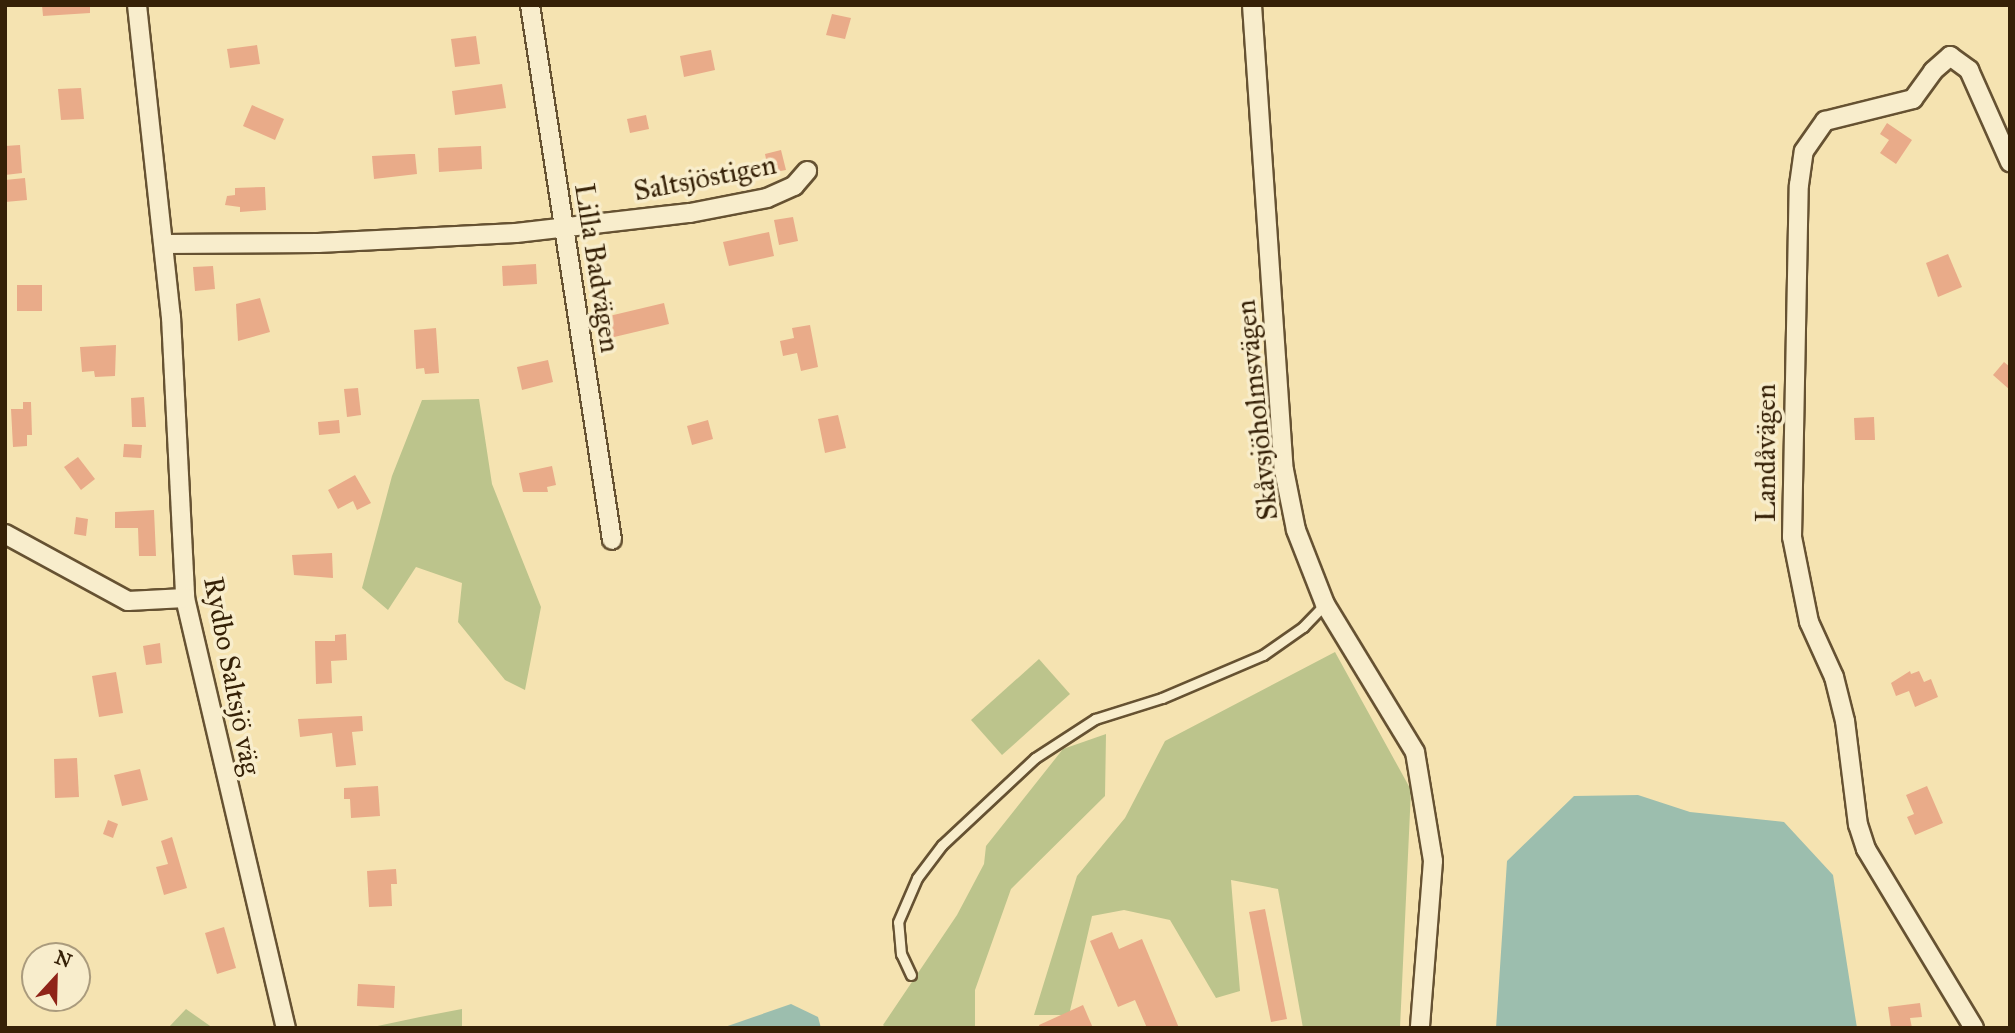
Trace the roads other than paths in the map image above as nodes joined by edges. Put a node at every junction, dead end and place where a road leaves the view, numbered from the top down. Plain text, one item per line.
1 (137, 5) edge
2 (530, 5) edge
3 (1252, 5) edge
4 (2010, 162) edge
5 (807, 171) dead end
6 (564, 227) junction
7 (164, 244) junction
8 (5, 534) edge
9 (612, 540) dead end
10 (185, 598) junction
11 (1325, 604) junction
12 (911, 975) dead end
13 (286, 1028) edge
14 (1420, 1028) edge
15 (1974, 1028) edge

1 - 7 street, Rydbo Saltsjö väg
2 - 6 street, Lilla Badvägen
3 - 11 street, Skåvsjöholmsvägen
4 - 15 street, Landåvägen
5 - 6 street, Saltsjöstigen
6 - 7 street
6 - 9 street, Lilla Badvägen
7 - 10 street, Rydbo Saltsjö väg
8 - 10 street
10 - 13 street, Rydbo Saltsjö väg
11 - 12 lane
11 - 14 street, Skåvsjöholmsvägen

